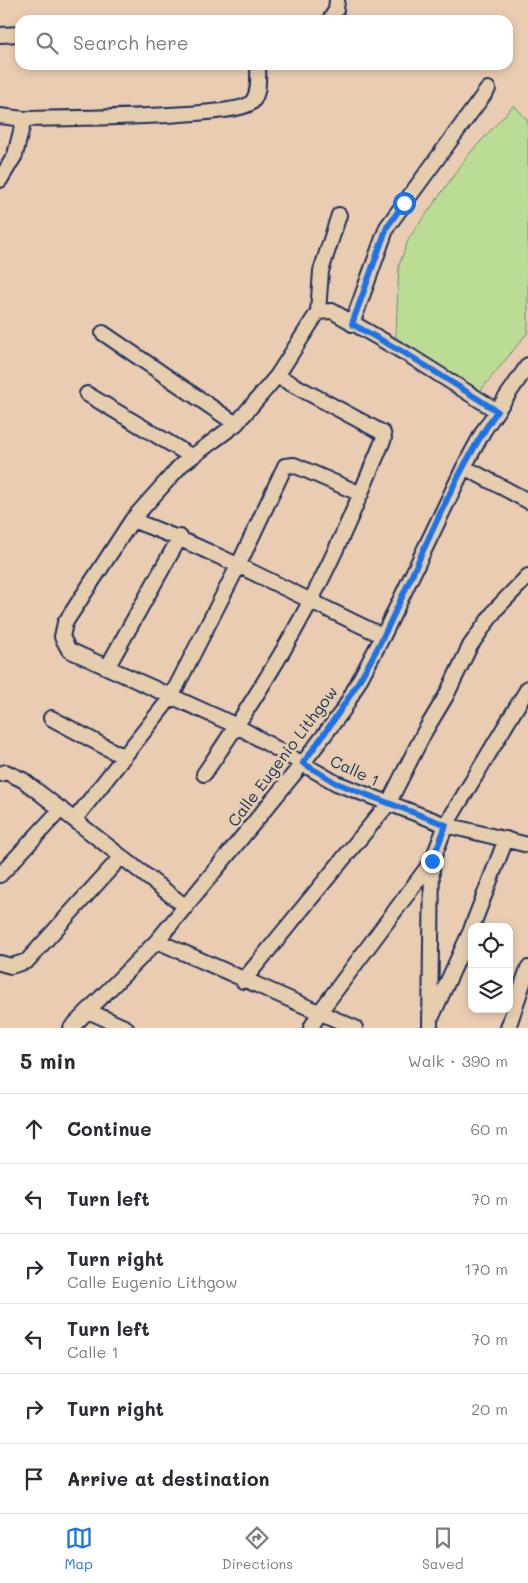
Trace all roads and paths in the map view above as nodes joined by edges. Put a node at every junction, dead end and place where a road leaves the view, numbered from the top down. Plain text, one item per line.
1 (337, 0) edge
2 (333, 15) edge
3 (15, 34) edge
4 (0, 35) edge
5 (258, 70) edge
6 (488, 90) dead end
7 (0, 116) edge
8 (24, 119) junction
9 (0, 180) edge
10 (339, 215) dead end
11 (318, 312) junction
12 (352, 324) junction
13 (103, 333) dead end
14 (528, 365) edge
15 (277, 376) junction
16 (88, 394) dead end
17 (497, 411) junction
18 (236, 424) junction
19 (192, 456) junction
20 (464, 467) junction
21 (361, 494) junction
22 (528, 501) edge
23 (132, 520) junction
24 (180, 537) junction
25 (240, 564) junction
26 (528, 576) edge
27 (310, 602) junction
28 (384, 636) junction
29 (108, 666) junction
30 (528, 688) edge
31 (171, 696) junction
32 (51, 718) dead end
33 (237, 726) junction
34 (124, 757) junction
35 (303, 763) junction
36 (0, 774) edge
37 (204, 774) dead end
38 (388, 804) junction
39 (60, 809) junction
40 (75, 819) junction
41 (446, 825) junction
42 (506, 839) junction
43 (528, 845) edge
44 (121, 857) junction
45 (432, 861) junction
46 (0, 875) edge
47 (186, 907) junction
48 (474, 923) edge
49 (468, 936) edge
50 (156, 941) junction
51 (0, 963) edge
52 (528, 968) edge
53 (243, 981) junction
54 (88, 1011) junction
55 (319, 1013) junction
56 (430, 1024) edge
57 (71, 1028) edge
58 (126, 1028) edge
59 (311, 1028) edge
60 (355, 1028) edge
61 (508, 1028) edge

1 - 2 street
3 - 4 street
5 - 8 street
6 - 12 street
7 - 8 street
8 - 9 street
10 - 11 street
11 - 12 street
11 - 15 street
12 - 17 street
13 - 18 street
14 - 17 street, Calle Eugenio Lithgow
15 - 18 street
15 - 21 street
16 - 19 street
17 - 20 street, Calle Eugenio Lithgow
18 - 19 street
19 - 23 street
20 - 22 street
20 - 28 street, Calle Eugenio Lithgow
21 - 25 street
21 - 27 street
23 - 24 street
23 - 29 street, Calle 1
24 - 25 street
24 - 29 street
25 - 27 street
25 - 31 street
26 - 38 street
27 - 28 street
27 - 33 street
28 - 35 street, Calle Eugenio Lithgow
29 - 31 street, Calle 1
30 - 41 street
31 - 33 street, Calle 1
31 - 34 street
32 - 34 street
33 - 35 street, Calle 1
33 - 37 street
34 - 40 street
35 - 38 street, Calle 1
35 - 47 street, Calle Eugenio Lithgow
36 - 39 street
38 - 41 street, Calle 1
38 - 53 street
39 - 40 street
39 - 46 street
40 - 44 street
41 - 42 street, Calle 1
41 - 45 street
42 - 43 street, Calle 1
42 - 48 street
44 - 47 street
44 - 51 street
45 - 55 street
45 - 56 street
47 - 50 street, Calle Eugenio Lithgow
49 - 56 street
50 - 53 street
50 - 54 street, Calle Eugenio Lithgow
52 - 61 street
53 - 55 street
54 - 57 street, Calle Eugenio Lithgow
54 - 58 street
55 - 59 street
55 - 60 street

